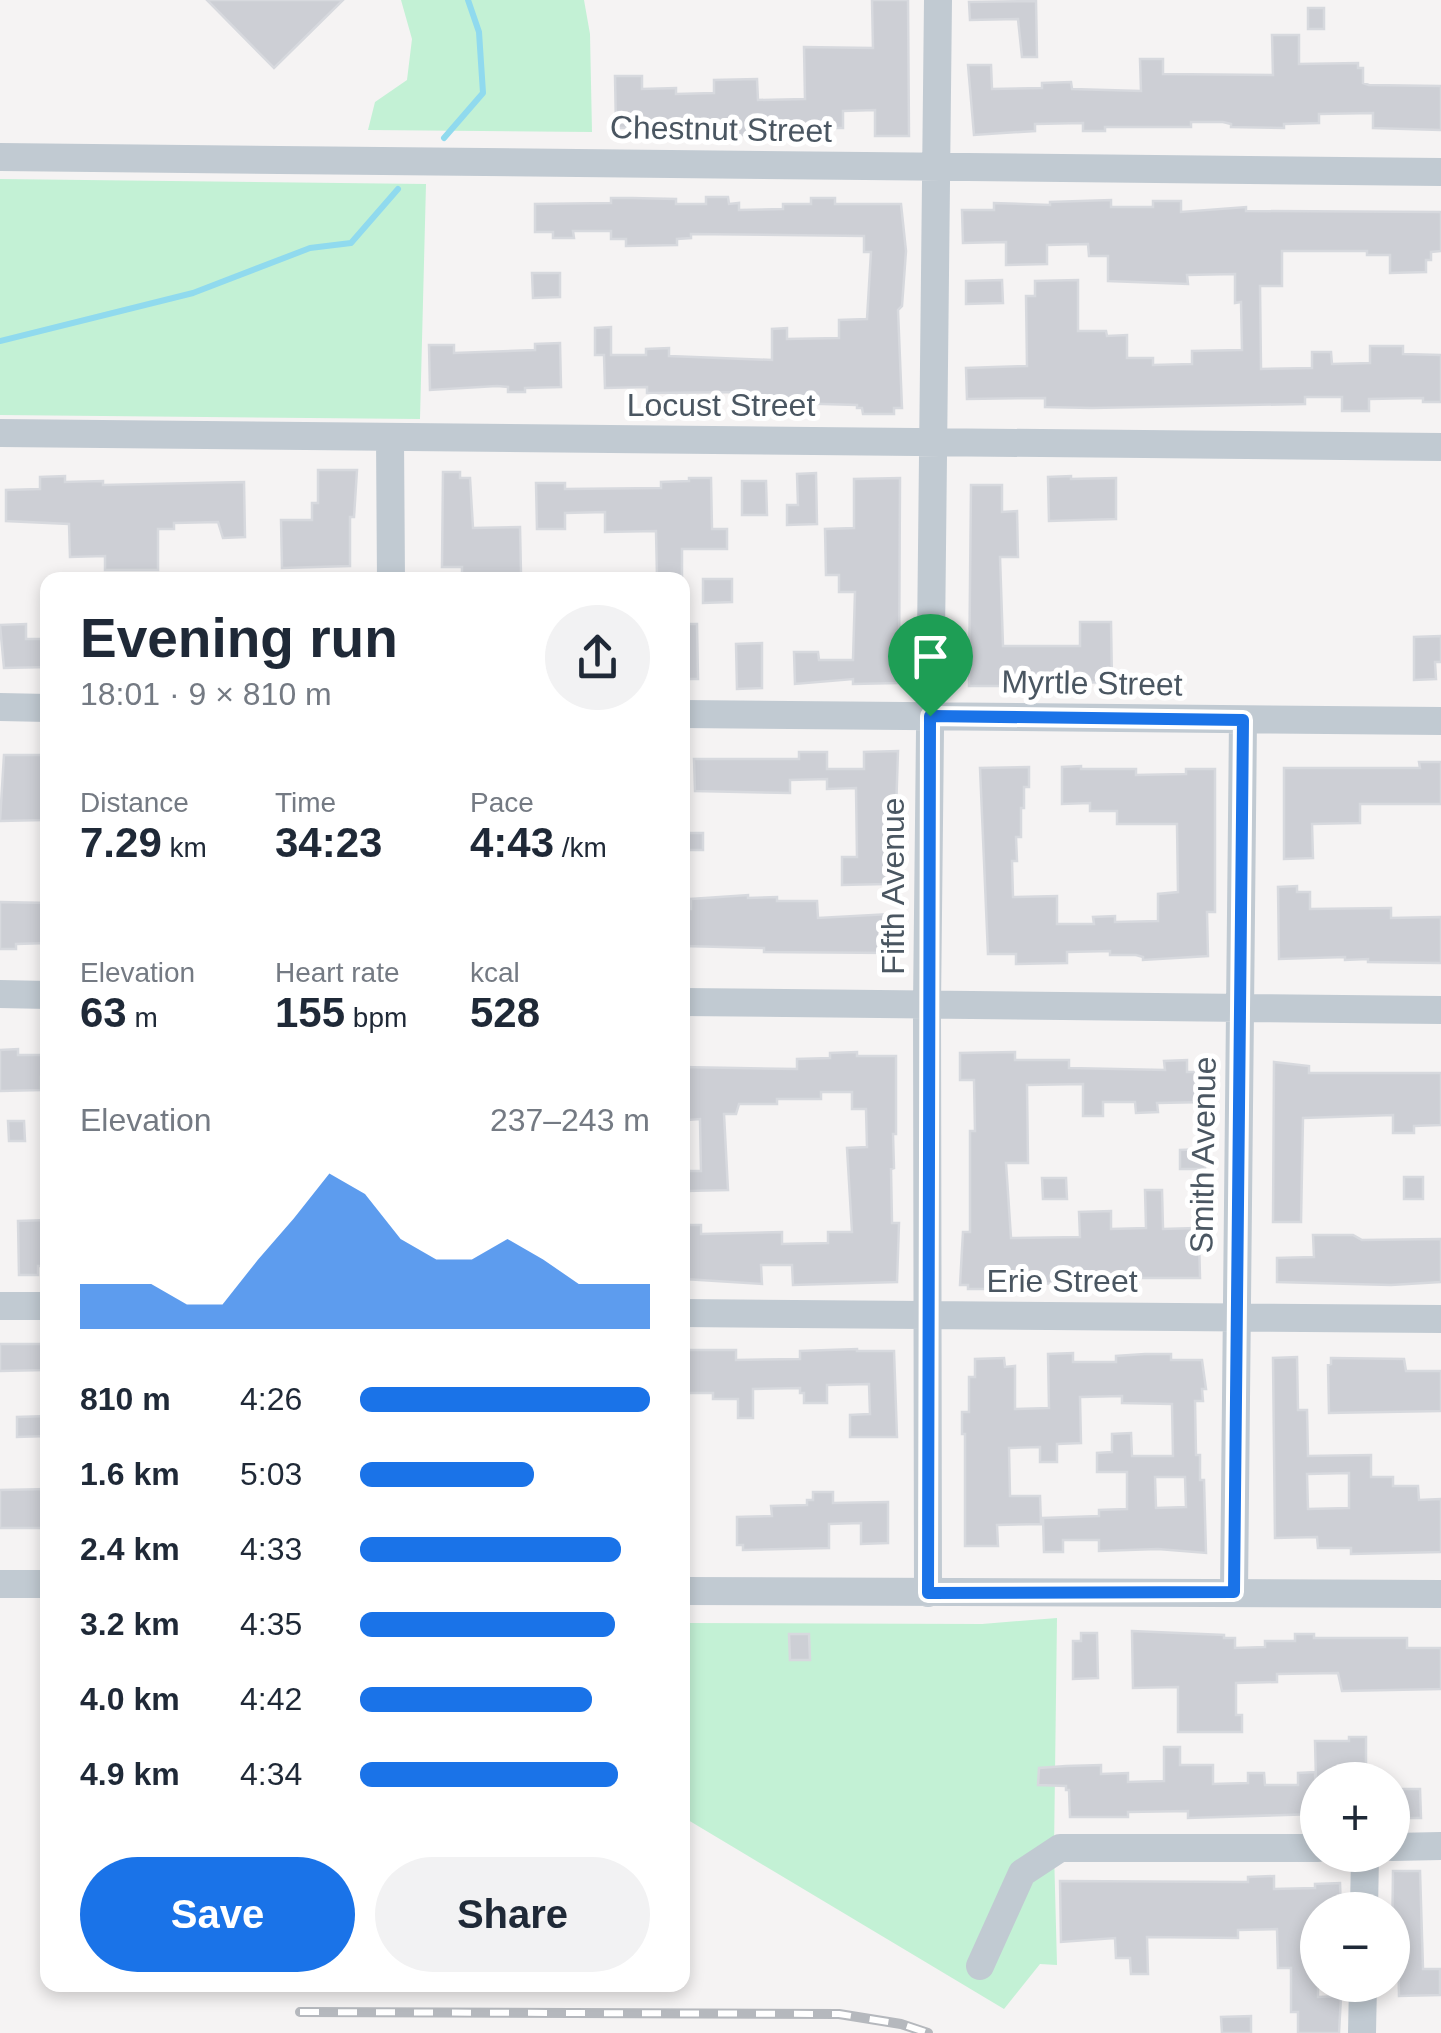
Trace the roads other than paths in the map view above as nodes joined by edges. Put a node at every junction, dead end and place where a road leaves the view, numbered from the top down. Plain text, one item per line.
1 (938, 0) edge
2 (0, 157) edge
3 (937, 167) junction
4 (1441, 172) edge
5 (0, 433) edge
6 (390, 438) junction
7 (933, 442) junction
8 (1441, 446) edge
9 (391, 572) edge
10 (0, 708) edge
11 (40, 708) edge
12 (690, 714) edge
13 (930, 716) junction
14 (1243, 720) junction
15 (1441, 721) edge
16 (0, 994) edge
17 (40, 995) edge
18 (690, 1002) edge
19 (928, 1004) junction
20 (1240, 1008) junction
21 (1441, 1010) edge
22 (0, 1306) edge
23 (40, 1306) edge
24 (690, 1312) edge
25 (927, 1316) junction
26 (1236, 1317) junction
27 (1441, 1319) edge
28 (0, 1584) edge
29 (40, 1584) edge
30 (690, 1591) edge
31 (1234, 1592) junction
32 (928, 1593) junction
33 (1441, 1594) edge
34 (1441, 1846) edge
35 (1410, 1847) edge
36 (1300, 1848) edge
37 (980, 1966) dead end
38 (1363, 2002) edge
39 (1362, 2033) edge

1 - 3 street, Fifth Avenue
2 - 3 street, Chestnut Street
3 - 4 street, Chestnut Street
3 - 7 street, Fifth Avenue
5 - 6 street, Locust Street
6 - 7 street, Locust Street
6 - 9 street
7 - 8 street, Locust Street
7 - 13 street, Fifth Avenue
10 - 11 street
12 - 13 street, Myrtle Street
13 - 14 street, Myrtle Street
13 - 19 street, Fifth Avenue
14 - 15 street, Myrtle Street
14 - 20 street, Smith Avenue
16 - 17 street
18 - 19 street
19 - 20 street
19 - 25 street, Fifth Avenue
20 - 21 street
20 - 26 street, Smith Avenue
22 - 23 street
24 - 25 street, Erie Street
25 - 26 street, Erie Street
25 - 32 street, Fifth Avenue
26 - 27 street, Erie Street
26 - 31 street, Smith Avenue
28 - 29 street
30 - 32 street
31 - 32 street
31 - 33 street
34 - 35 street
36 - 37 street
38 - 39 street

